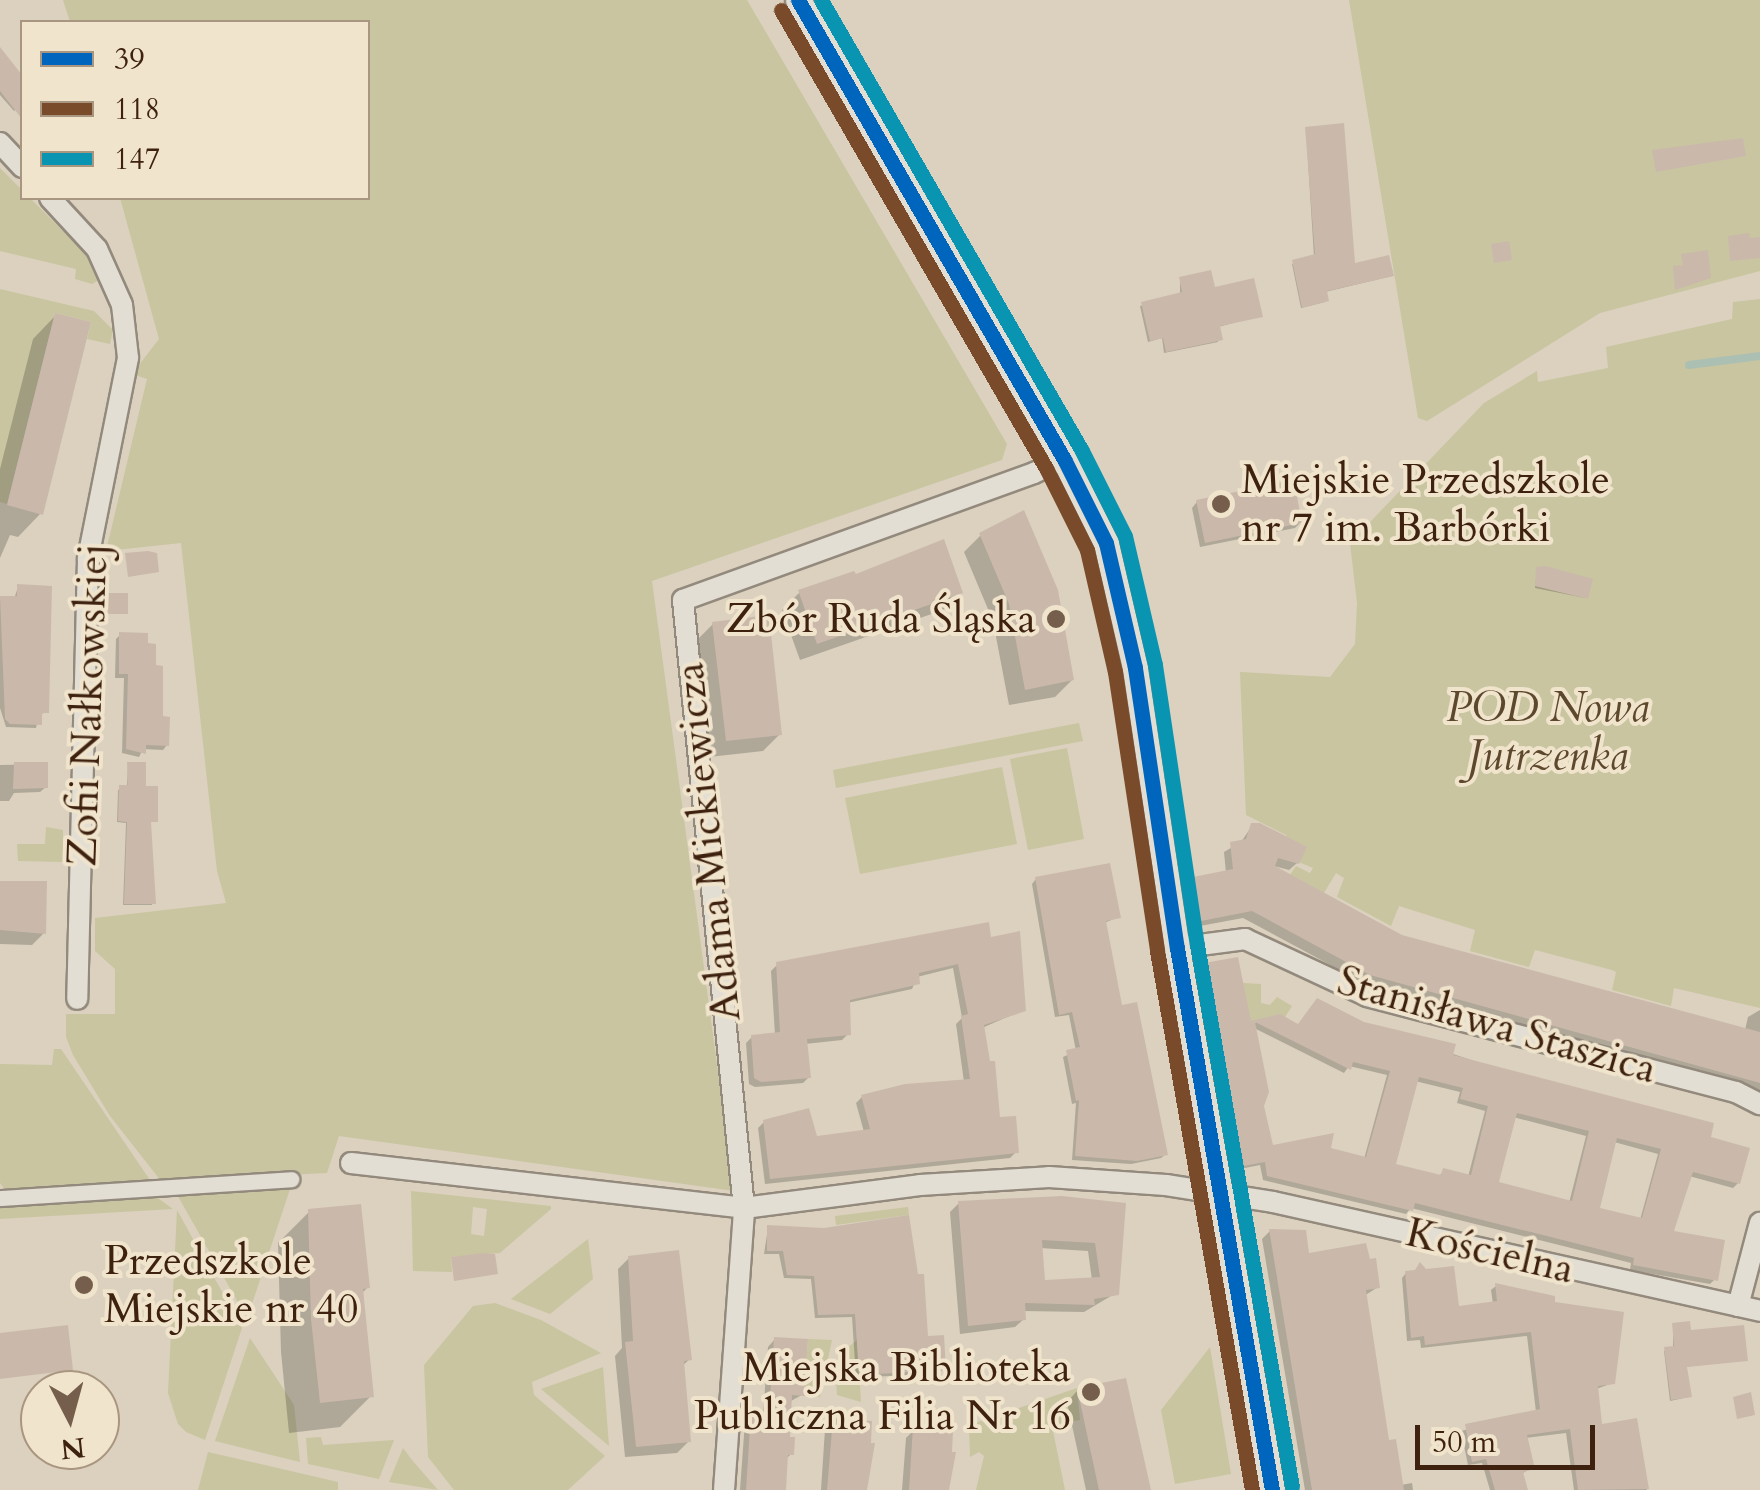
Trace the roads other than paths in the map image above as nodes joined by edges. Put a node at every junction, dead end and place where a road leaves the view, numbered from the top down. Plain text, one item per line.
1 (798, 0) edge
2 (0, 143) edge
3 (20, 165) edge
4 (52, 200) edge
5 (1064, 459) junction
6 (1177, 948) junction
7 (78, 999) dead end
8 (1760, 1104) edge
9 (351, 1163) dead end
10 (292, 1179) dead end
11 (1220, 1193) junction
12 (0, 1198) edge
13 (744, 1208) junction
14 (1760, 1223) edge
15 (1738, 1306) junction
16 (1760, 1311) edge
17 (724, 1490) edge
18 (1272, 1490) edge

1 - 5 street
2 - 3 street
4 - 7 street, Zofii Nałkowskiej
5 - 6 street
5 - 13 street, Adama Mickiewicza
6 - 8 street, Stanisława Staszica
6 - 11 street
9 - 13 street, Kościelna
10 - 12 street
11 - 13 street, Kościelna
11 - 15 street, Kościelna
11 - 18 street
13 - 17 street, Adama Mickiewicza
14 - 15 street
15 - 16 street, Kościelna

